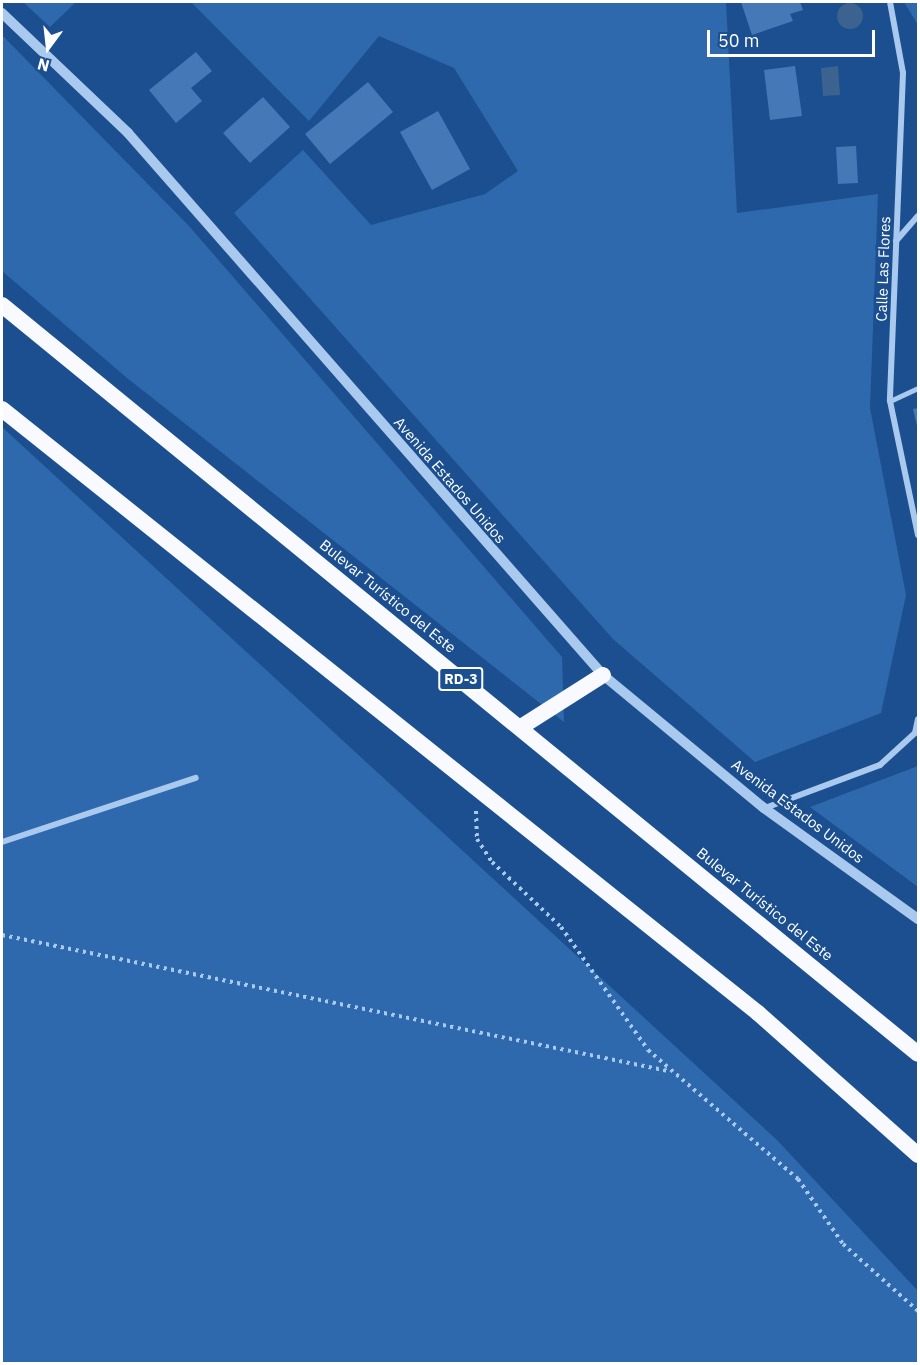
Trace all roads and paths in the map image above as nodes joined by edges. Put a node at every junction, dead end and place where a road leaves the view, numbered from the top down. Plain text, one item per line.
1 (890, 2) edge
2 (2, 13) edge
3 (918, 216) edge
4 (896, 242) junction
5 (2, 305) edge
6 (918, 388) edge
7 (890, 401) junction
8 (2, 409) edge
9 (918, 535) edge
10 (603, 675) junction
11 (918, 719) edge
12 (521, 727) junction
13 (917, 733) edge
14 (196, 778) dead end
15 (480, 792) junction
16 (764, 808) junction
17 (2, 842) edge
18 (918, 919) edge
19 (2, 935) edge
20 (918, 1054) edge
21 (669, 1071) junction
22 (918, 1155) edge
23 (918, 1311) edge

1 - 4 street, Calle Las Flores
2 - 10 street, Avenida Estados Unidos
3 - 4 street
4 - 7 street, Calle Las Flores
5 - 12 highway, Bulevar Turístico del Este / RD-3
6 - 7 lane
7 - 9 street, Calle Las Flores
8 - 15 highway
10 - 12 highway
10 - 16 street, Avenida Estados Unidos
11 - 13 street
12 - 20 highway, Bulevar Turístico del Este / RD-3
13 - 16 street
14 - 17 street
15 - 21 path
15 - 22 highway
16 - 18 street, Avenida Estados Unidos
19 - 21 path
21 - 23 path

